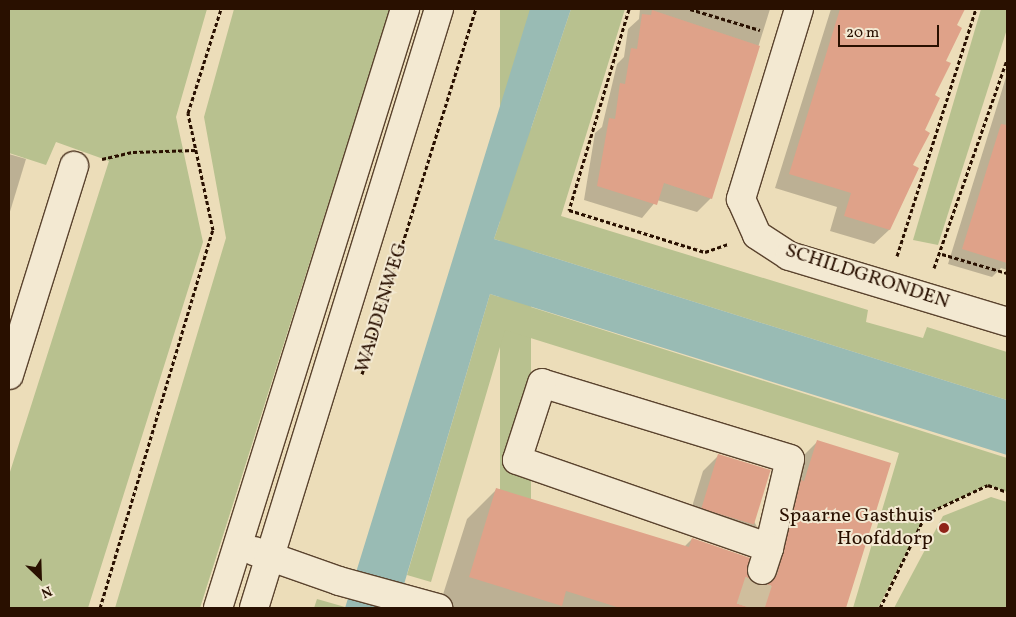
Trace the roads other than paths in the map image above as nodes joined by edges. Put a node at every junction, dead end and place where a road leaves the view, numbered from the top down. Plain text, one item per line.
1 (405, 9) edge
2 (439, 9) edge
3 (799, 9) edge
4 (74, 166) road end
5 (1007, 322) edge
6 (9, 375) edge
7 (238, 546) junction
8 (270, 556) junction
9 (765, 559) joint
10 (428, 605) edge
11 (218, 608) edge
12 (254, 608) edge

1 - 7 street
2 - 8 street, WADDENWEG
3 - 5 street, SCHILDGRONDEN
4 - 6 street
7 - 8 street
7 - 11 street
8 - 10 street
8 - 12 street, WADDENWEG
9 - 9 street

